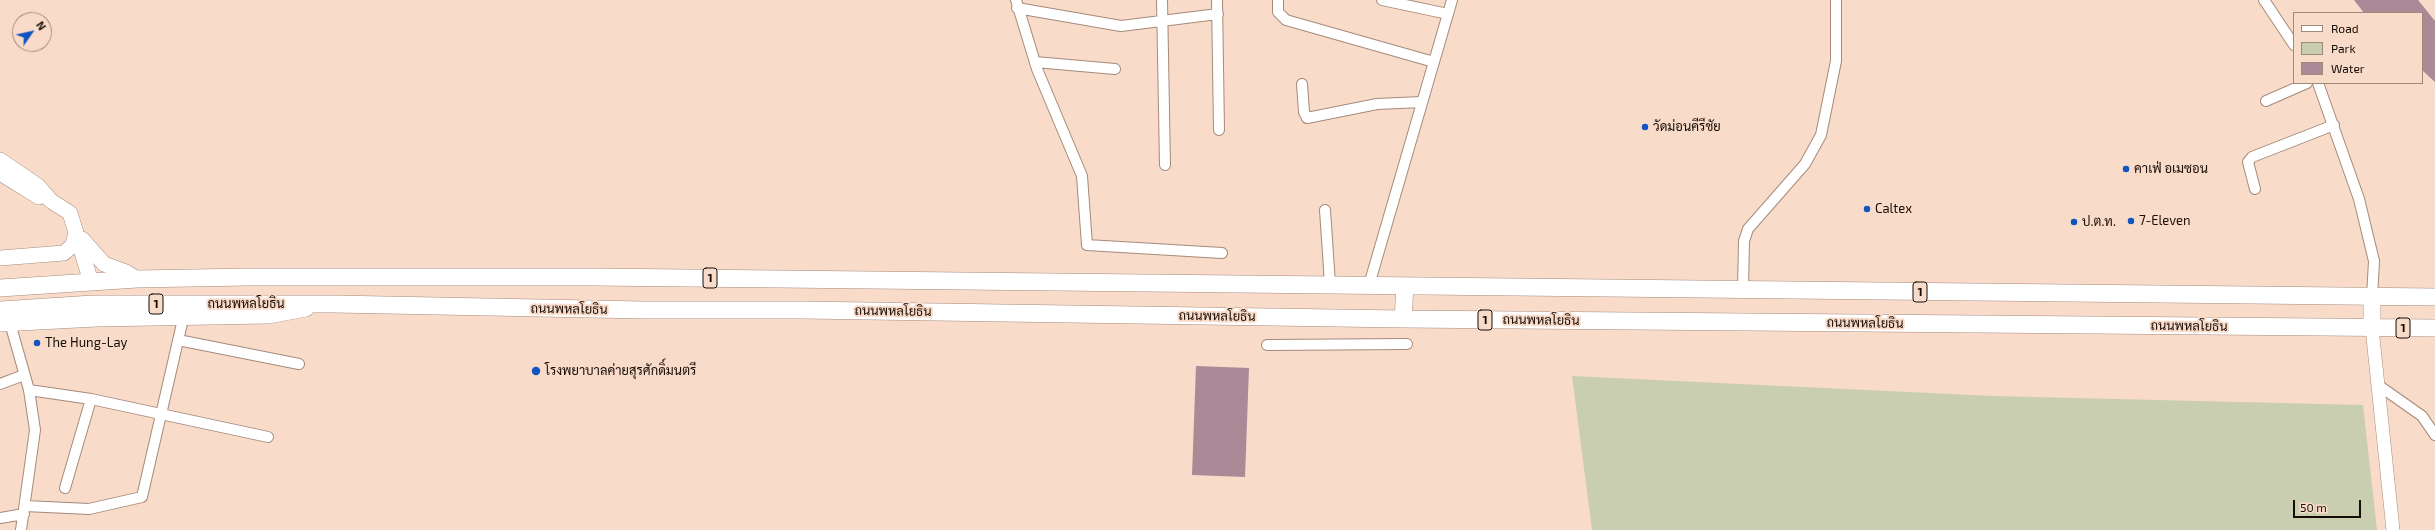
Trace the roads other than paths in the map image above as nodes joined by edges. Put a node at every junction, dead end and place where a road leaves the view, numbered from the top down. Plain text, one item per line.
1 (1162, 0) edge
2 (1217, 0) edge
3 (1278, 0) edge
4 (1382, 0) edge
5 (1452, 0) edge
6 (1836, 0) edge
7 (2264, 0) edge
8 (1017, 4) edge
9 (1218, 14) junction
10 (1448, 14) junction
11 (1162, 22) junction
12 (2293, 44) edge
13 (1035, 62) junction
14 (1434, 62) junction
15 (1115, 69) dead end
16 (1302, 84) dead end
17 (2305, 84) edge
18 (2318, 84) edge
19 (2266, 101) dead end
20 (1422, 102) junction
21 (2334, 125) junction
22 (1219, 130) dead end
23 (0, 160) edge
24 (1165, 165) dead end
25 (0, 173) edge
26 (2255, 189) dead end
27 (51, 201) junction
28 (1325, 210) dead end
29 (76, 232) junction
30 (1222, 253) dead end
31 (0, 258) edge
32 (137, 279) junction
33 (91, 282) junction
34 (1330, 284) junction
35 (1369, 285) junction
36 (1405, 286) junction
37 (0, 288) edge
38 (1742, 289) junction
39 (2372, 297) junction
40 (2435, 297) edge
41 (93, 304) junction
42 (335, 304) junction
43 (3, 319) edge
44 (183, 319) junction
45 (1403, 319) junction
46 (2372, 328) junction
47 (2435, 328) edge
48 (178, 340) junction
49 (1407, 344) dead end
50 (1267, 345) dead end
51 (300, 364) dead end
52 (24, 375) junction
53 (0, 384) edge
54 (2378, 385) junction
55 (28, 390) junction
56 (91, 399) junction
57 (162, 414) junction
58 (2435, 435) edge
59 (268, 437) dead end
60 (65, 488) dead end
61 (24, 510) junction
62 (0, 518) edge
63 (21, 530) edge
64 (2393, 530) edge

1 - 11 street
2 - 9 street
3 - 14 street
4 - 10 street
5 - 10 street
6 - 38 street
7 - 12 street
8 - 11 street
8 - 13 street
9 - 11 street
9 - 22 street
10 - 14 street
11 - 24 street
13 - 15 street
13 - 30 street
14 - 20 street
16 - 20 street
17 - 19 street
18 - 21 street
20 - 35 street
21 - 26 street
21 - 39 street
23 - 27 main road
25 - 27 main road
27 - 29 main road
28 - 34 street
29 - 31 main road
29 - 32 main road
29 - 33 main road
32 - 33 highway, ถนนพหลโยธิน / 1
32 - 34 highway, ถนนพหลโยธิน / 1
33 - 37 highway, ถนนพหลโยธิน / 1
33 - 41 highway
34 - 35 highway, ถนนพหลโยธิน / 1
35 - 36 highway, ถนนพหลโยธิน / 1
36 - 38 highway, ถนนพหลโยธิน / 1
36 - 45 highway
38 - 39 highway, ถนนพหลโยธิน / 1
39 - 40 highway, ถนนพหลโยธิน / 1
39 - 46 highway
41 - 42 highway, ถนนพหลโยธิน / 1
41 - 43 highway, ถนนพหลโยธิน / 1
42 - 44 main road, 1
42 - 45 highway, ถนนพหลโยธิน / 1
43 - 44 main road, 1
43 - 52 street
44 - 48 street
45 - 46 highway, ถนนพหลโยธิน / 1
46 - 47 highway, ถนนพหลโยธิน / 1
46 - 54 street
48 - 51 street
48 - 57 street
49 - 50 street
52 - 53 street
52 - 55 street
54 - 58 street
54 - 64 street
55 - 56 street
55 - 61 street
56 - 57 street
56 - 60 street
57 - 59 street
57 - 61 street
61 - 62 street
61 - 63 street

